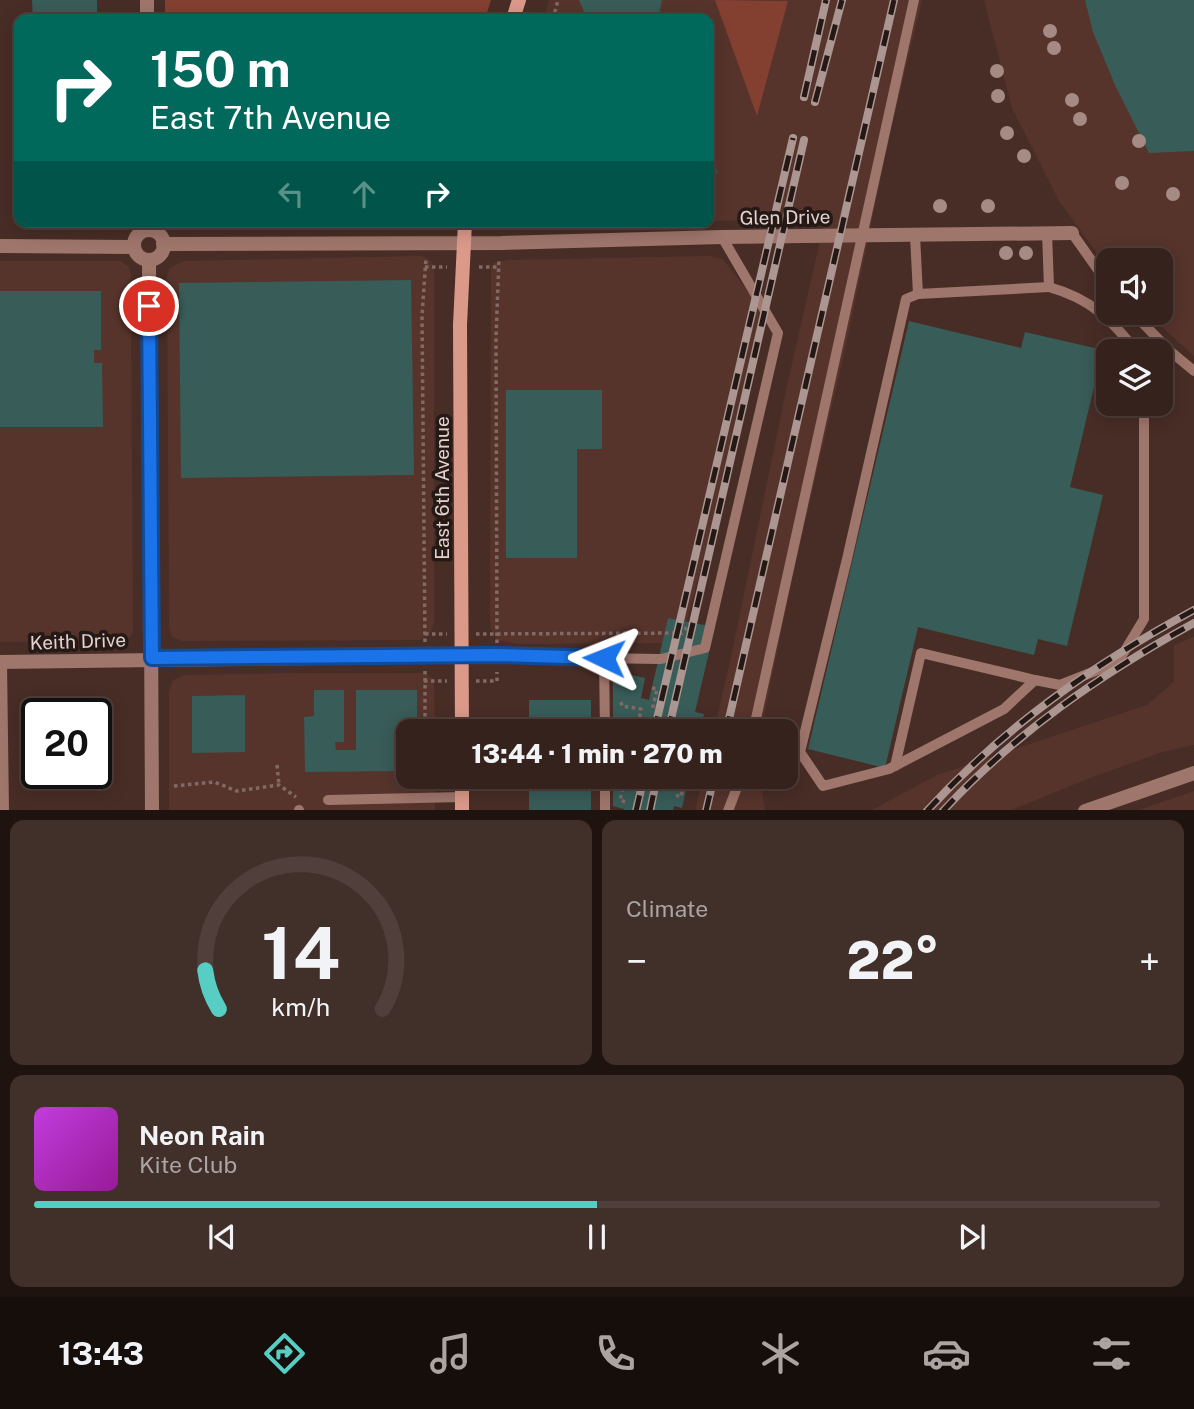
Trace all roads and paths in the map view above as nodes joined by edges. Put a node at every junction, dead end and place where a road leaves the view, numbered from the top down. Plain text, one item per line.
1 (914, 0) edge
2 (147, 228) edge
3 (151, 228) edge
4 (465, 228) edge
5 (1046, 233) junction
6 (1072, 233) joint
7 (863, 236) junction
8 (915, 236) junction
9 (722, 237) junction
10 (464, 243) junction
11 (163, 244) junction
12 (0, 246) edge
13 (134, 247) junction
14 (426, 258) dead end
15 (149, 260) junction
16 (498, 267) dead end
17 (1096, 267) edge
18 (1049, 287) junction
19 (918, 294) junction
20 (1145, 325) edge
21 (1125, 339) edge
22 (1194, 371) edge
23 (1144, 416) edge
24 (698, 615) dead end
25 (618, 634) junction
26 (425, 639) dead end
27 (462, 656) junction
28 (152, 658) junction
29 (604, 658) junction
30 (618, 659) junction
31 (1, 662) edge
32 (425, 673) dead end
33 (1035, 680) junction
34 (652, 688) dead end
35 (621, 694) dead end
36 (652, 711) dead end
37 (425, 719) edge
38 (462, 719) edge
39 (604, 719) edge
40 (639, 719) edge
41 (756, 719) edge
42 (277, 765) dead end
43 (895, 766) junction
44 (1194, 773) edge
45 (174, 786) dead end
46 (604, 789) edge
47 (624, 789) edge
48 (681, 789) edge
49 (736, 789) edge
50 (678, 796) dead end
51 (328, 800) dead end
52 (623, 801) dead end
53 (462, 804) edge
54 (4, 810) edge
55 (152, 810) edge
56 (605, 810) edge
57 (728, 810) edge
58 (1085, 810) edge

1 - 7 lane
2 - 13 street
3 - 11 street
4 - 10 main road, East 6th Avenue
5 - 6 street, Glen Drive
5 - 8 street, Glen Drive
5 - 18 lane
6 - 17 lane
7 - 8 street, Glen Drive
7 - 9 street, Glen Drive
7 - 41 lane
8 - 19 lane
9 - 10 street, Glen Drive
9 - 30 lane, Keith Drive
10 - 11 street, Glen Drive
10 - 27 main road, East 6th Avenue
11 - 15 street
12 - 13 street
13 - 15 street
14 - 26 path
15 - 28 street
16 - 25 path
18 - 19 lane
18 - 21 lane
19 - 43 lane
20 - 22 lane
23 - 33 lane
24 - 25 path
25 - 30 path
27 - 28 street, Keith Drive
27 - 29 lane, Keith Drive
27 - 38 main road, East 6th Avenue
28 - 31 street, Keith Drive
28 - 55 street
29 - 30 lane, Keith Drive
29 - 39 lane
31 - 54 lane
32 - 37 path
33 - 43 lane
33 - 43 lane
34 - 36 path
35 - 40 path
42 - 45 path
44 - 58 street
46 - 56 lane
47 - 52 path
48 - 50 path
49 - 57 lane
51 - 53 lane

